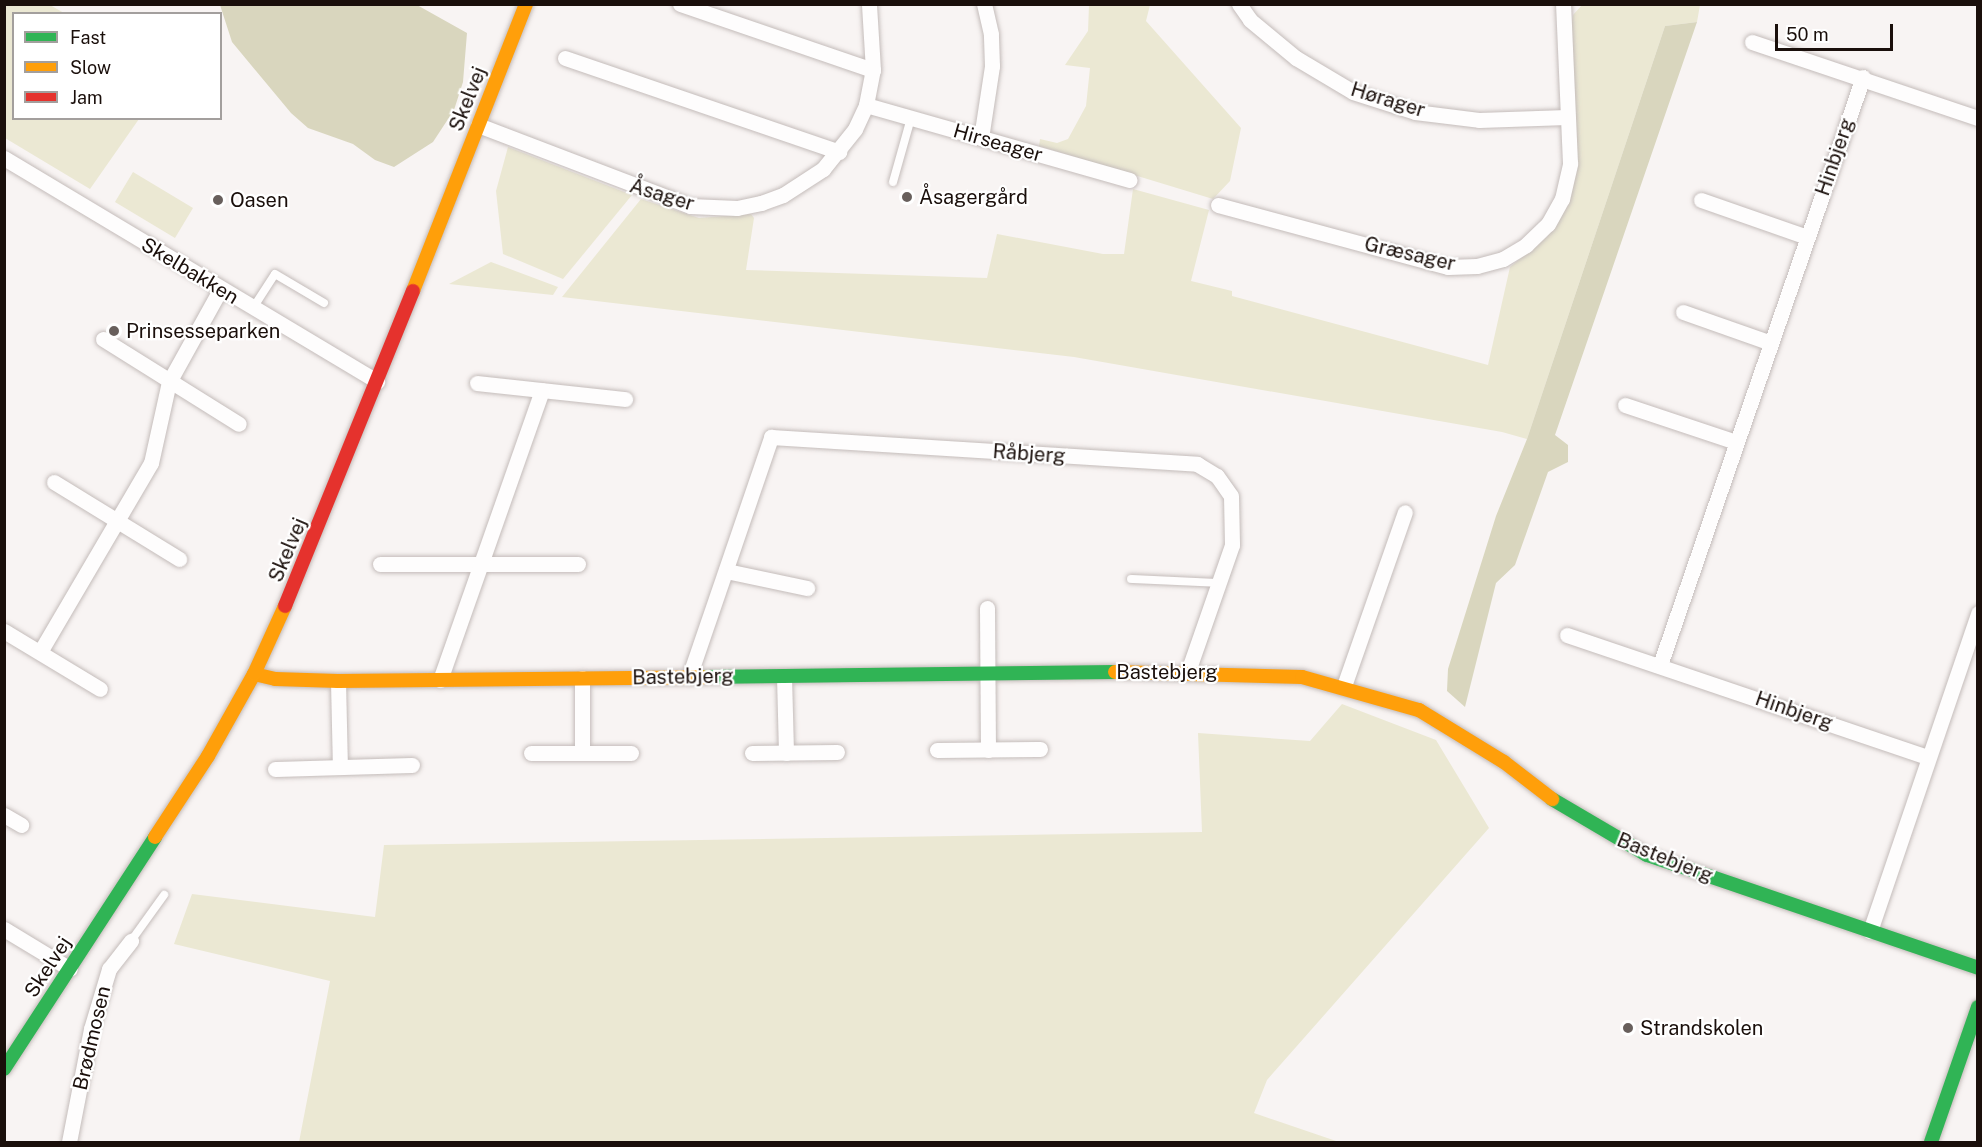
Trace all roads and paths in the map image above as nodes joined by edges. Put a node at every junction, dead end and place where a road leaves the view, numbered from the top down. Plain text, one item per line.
1 (526, 4) edge
2 (680, 4) edge
3 (869, 4) edge
4 (984, 4) edge
5 (1239, 4) edge
6 (1563, 4) edge
7 (1752, 42) dead end
8 (565, 58) dead end
9 (873, 70) junction
10 (1863, 77) junction
11 (866, 105) junction
12 (1568, 117) junction
13 (911, 118) junction
14 (1977, 118) edge
15 (478, 125) junction
16 (981, 138) junction
17 (839, 152) junction
18 (4, 158) edge
19 (1130, 180) dead end
20 (893, 182) dead end
21 (1701, 200) dead end
22 (1218, 205) dead end
23 (1807, 237) junction
24 (220, 290) junction
25 (324, 303) dead end
26 (253, 309) junction
27 (1683, 312) dead end
28 (103, 339) dead end
29 (1771, 343) junction
30 (377, 381) junction
31 (169, 382) junction
32 (477, 383) dead end
33 (542, 390) junction
34 (625, 399) dead end
35 (1624, 405) dead end
36 (239, 424) dead end
37 (1736, 442) junction
38 (54, 482) dead end
39 (1405, 512) dead end
40 (116, 520) junction
41 (179, 559) dead end
42 (482, 563) junction
43 (380, 564) dead end
44 (578, 564) dead end
45 (726, 570) junction
46 (1131, 579) dead end
47 (1218, 583) junction
48 (807, 588) dead end
49 (987, 608) dead end
50 (1977, 613) edge
51 (4, 631) edge
52 (1567, 635) dead end
53 (39, 652) junction
54 (1660, 665) junction
55 (1188, 671) junction
56 (254, 674) junction
57 (988, 674) junction
58 (784, 676) junction
59 (689, 677) junction
60 (582, 678) junction
61 (440, 680) junction
62 (338, 681) junction
63 (1344, 686) junction
64 (100, 689) dead end
65 (1040, 749) dead end
66 (937, 750) dead end
67 (988, 750) junction
68 (582, 752) junction
69 (837, 752) dead end
70 (531, 753) dead end
71 (632, 753) dead end
72 (752, 753) dead end
73 (786, 753) junction
74 (1928, 757) junction
75 (412, 765) dead end
76 (340, 767) junction
77 (275, 769) dead end
78 (4, 815) edge
79 (21, 825) dead end
80 (164, 895) dead end
81 (4, 929) edge
82 (1870, 931) junction
83 (131, 941) joint
84 (1977, 968) edge
85 (70, 969) junction
86 (1977, 1007) edge
87 (4, 1069) edge
88 (69, 1143) edge
89 (1931, 1143) edge

1 - 15 street, Skelvej
2 - 9 street
3 - 9 street, Åsager
4 - 16 street
5 - 12 street, Hørager
6 - 12 street, Græsager
7 - 10 street
8 - 17 street
9 - 11 street, Åsager
10 - 14 street
10 - 23 street, Hinbjerg
11 - 13 street, Hirseager
11 - 17 street, Åsager
12 - 22 street, Græsager
13 - 16 street, Hirseager
13 - 20 lane
15 - 17 street, Åsager
15 - 30 street, Skelvej
16 - 19 street, Hirseager
18 - 24 street, Skelbakken
21 - 23 street
23 - 29 street, Hinbjerg
24 - 26 street, Skelbakken
24 - 31 street
25 - 26 lane
26 - 30 street, Skelbakken
27 - 29 street
28 - 31 street
29 - 37 street, Hinbjerg
30 - 56 street, Skelvej
31 - 36 street
31 - 40 street
32 - 33 street
33 - 34 street
33 - 42 street
35 - 37 street
37 - 54 street, Hinbjerg
38 - 40 street
39 - 63 street
40 - 41 street
40 - 53 street
42 - 43 street
42 - 44 street
42 - 61 street
45 - 47 street, Råbjerg
45 - 48 street
45 - 59 street, Råbjerg
46 - 47 lane
47 - 55 street, Råbjerg
49 - 57 street
50 - 74 street
51 - 53 street
52 - 54 street, Hinbjerg
53 - 64 street
54 - 74 street, Hinbjerg
55 - 57 street, Bastebjerg
55 - 63 street, Bastebjerg
56 - 62 street, Bastebjerg
56 - 85 street, Skelvej
57 - 58 street, Bastebjerg
57 - 67 street
58 - 59 street, Bastebjerg
58 - 73 street
59 - 60 street, Bastebjerg
60 - 61 street, Bastebjerg
60 - 68 street
61 - 62 street, Bastebjerg
62 - 76 street
63 - 82 street, Bastebjerg
65 - 67 street
66 - 67 street
68 - 70 street
68 - 71 street
69 - 73 street
72 - 73 street
74 - 82 street
75 - 76 street
76 - 77 street
78 - 79 street
80 - 83 lane
81 - 85 street
82 - 84 street, Bastebjerg
83 - 88 street, Brødmosen
85 - 87 street, Skelvej
86 - 89 street

